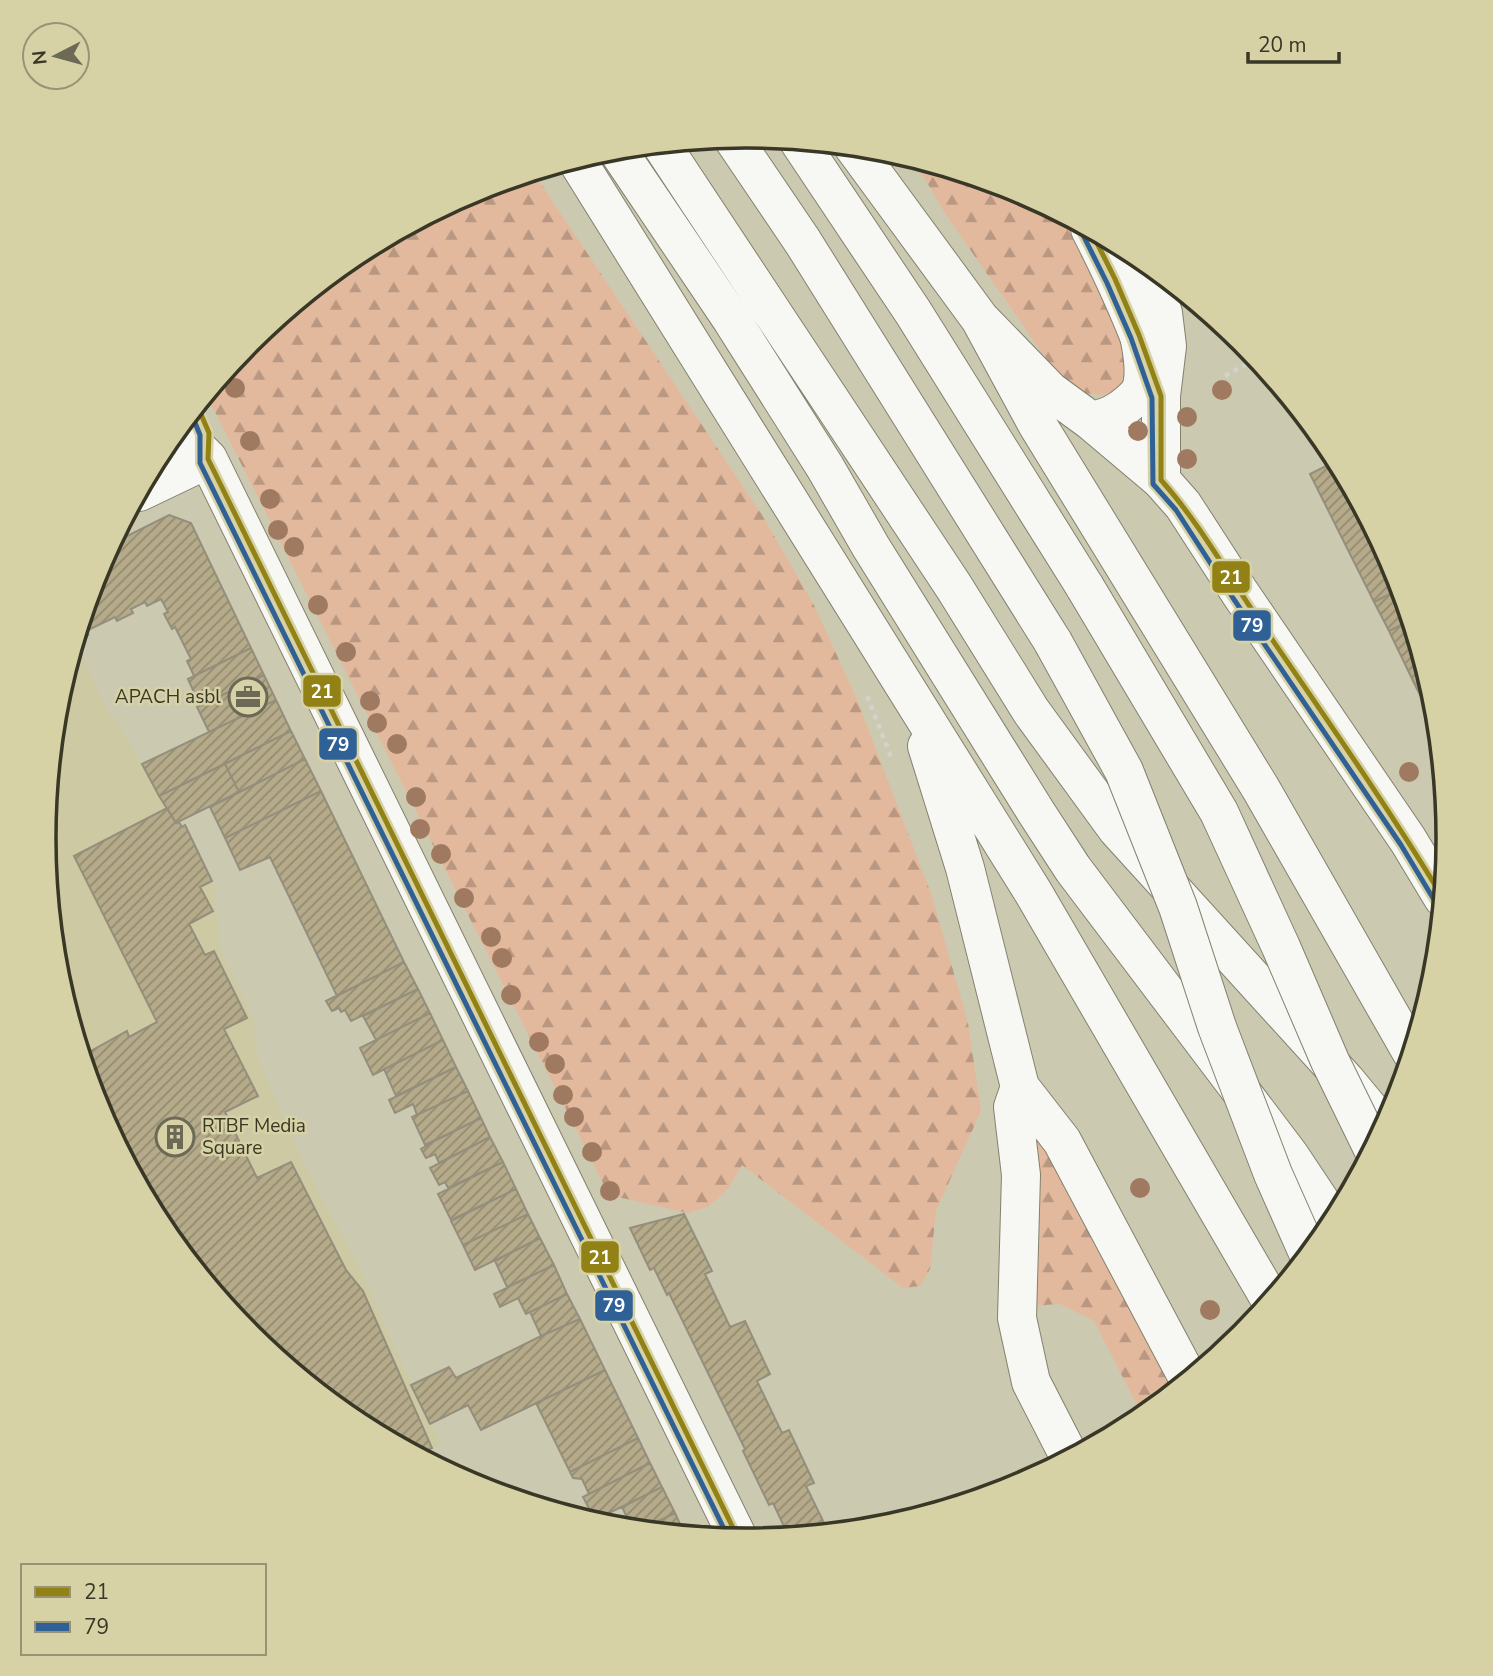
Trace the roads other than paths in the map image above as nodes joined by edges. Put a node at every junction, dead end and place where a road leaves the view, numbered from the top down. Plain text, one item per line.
1 (739, 147) edge
2 (805, 150) edge
3 (666, 152) edge
4 (861, 157) edge
5 (623, 159) edge
6 (582, 168) edge
7 (1097, 243) edge
8 (1150, 278) edge
9 (980, 319) junction
10 (1139, 335) junction
11 (1161, 396) junction
12 (201, 415) edge
13 (1091, 421) junction
14 (187, 435) edge
15 (208, 459) junction
16 (1161, 481) junction
17 (154, 485) edge
18 (911, 694) junction
19 (1436, 886) edge
20 (1406, 1042) edge
21 (1020, 1087) junction
22 (1377, 1118) edge
23 (1368, 1139) edge
24 (1327, 1212) edge
25 (1304, 1244) edge
26 (1266, 1293) edge
27 (1184, 1372) edge
28 (1066, 1450) edge
29 (733, 1528) edge

1 - 25 main road, bridge
2 - 23 main road, bridge
3 - 22 main road
4 - 9 main road
5 - 24 main road
6 - 18 main road
7 - 10 main road
8 - 11 main road
9 - 13 main road
9 - 20 main road
10 - 11 main road
10 - 13 main road
11 - 16 main road
12 - 15 main road
13 - 16 main road
14 - 15 main road
15 - 17 main road
15 - 29 main road
16 - 19 main road
18 - 21 main road
18 - 26 main road
21 - 27 main road
21 - 28 main road

